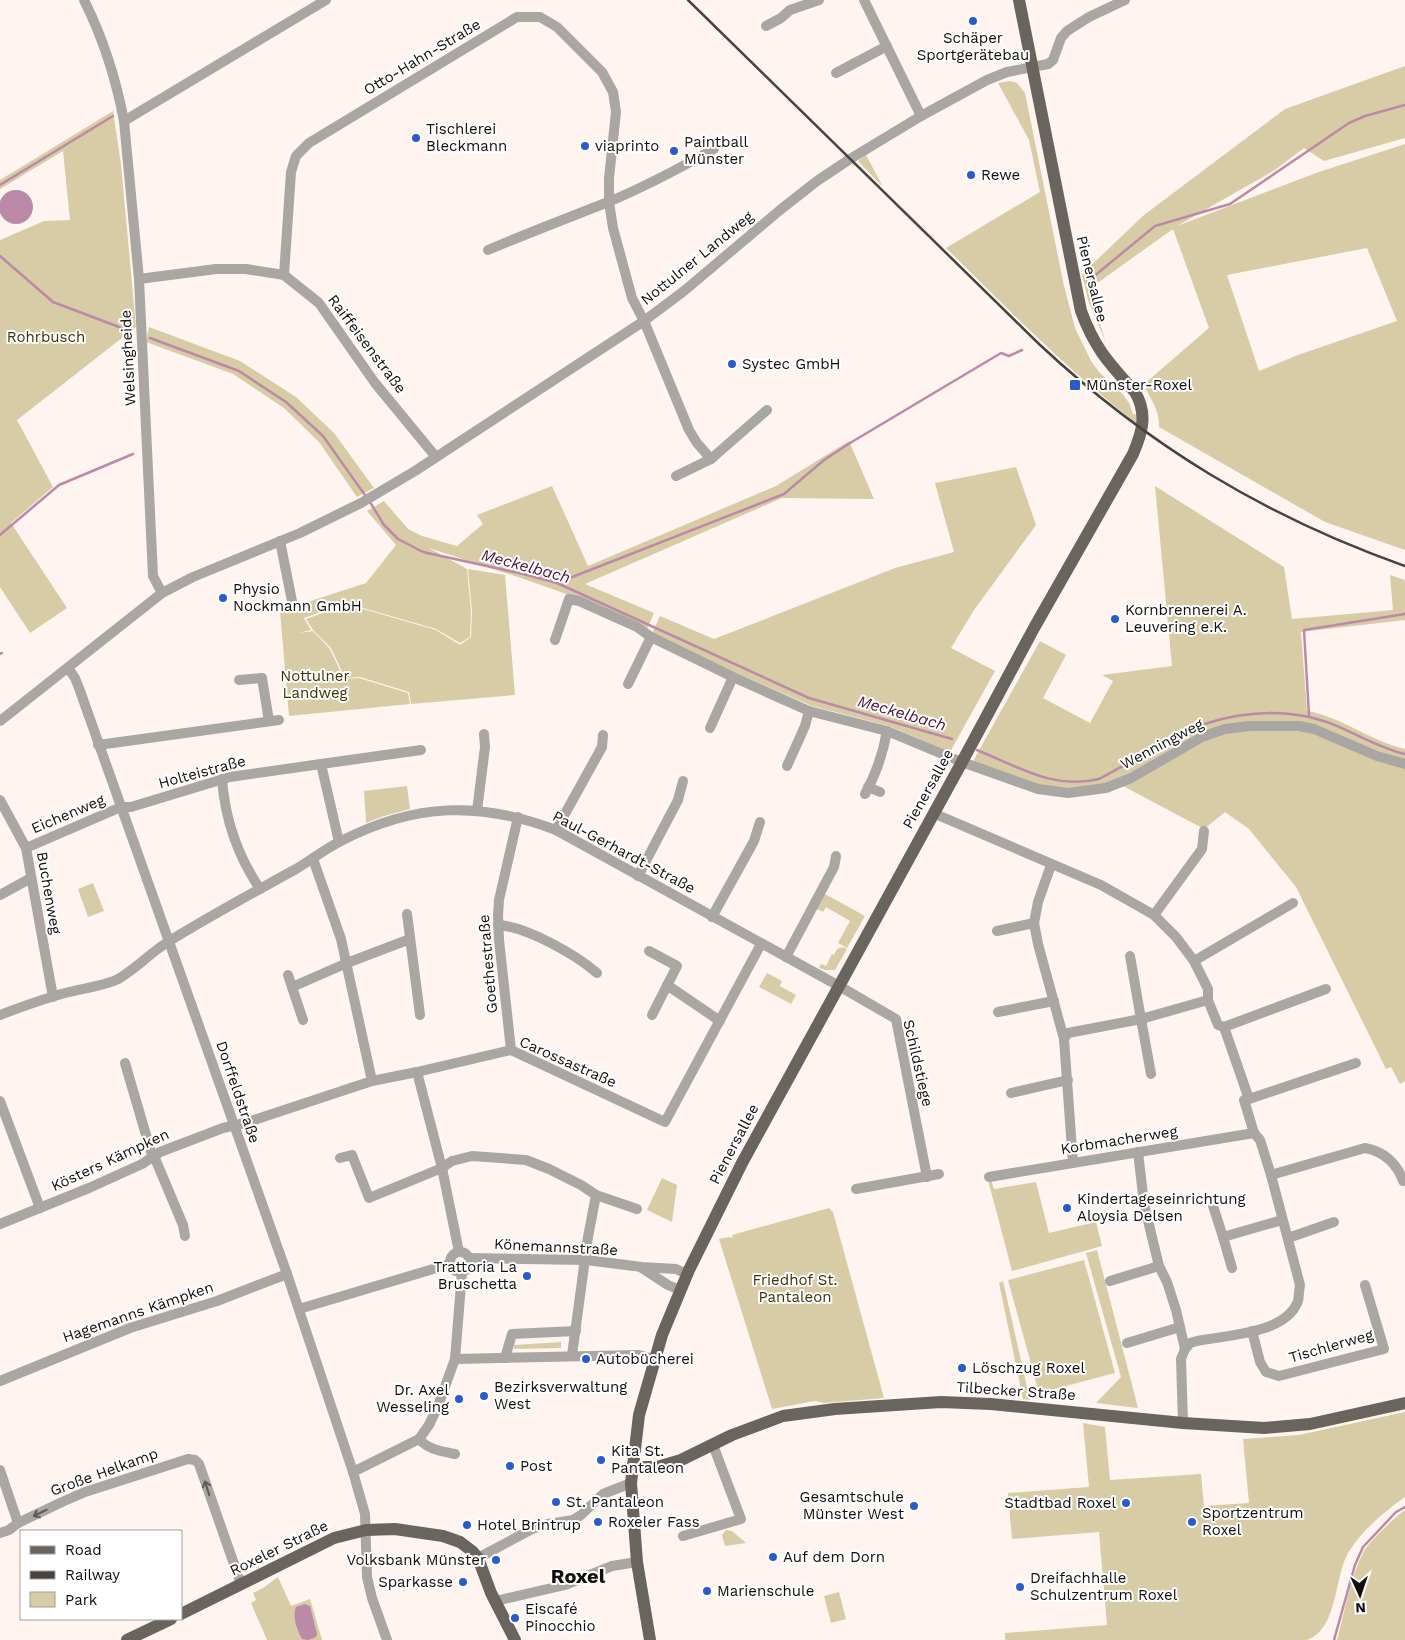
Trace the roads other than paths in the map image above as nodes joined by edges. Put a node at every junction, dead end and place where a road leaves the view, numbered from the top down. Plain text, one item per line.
1 (84, 0) edge
2 (326, 0) edge
3 (819, 0) edge
4 (864, 0) edge
5 (1019, 0) edge
6 (1125, 0) edge
7 (766, 26) dead end
8 (887, 46) junction
9 (1033, 68) junction
10 (836, 73) dead end
11 (921, 116) junction
12 (124, 120) junction
13 (714, 149) dead end
14 (609, 202) junction
15 (488, 250) dead end
16 (284, 275) junction
17 (139, 278) junction
18 (644, 321) junction
19 (767, 410) dead end
20 (436, 456) junction
21 (711, 459) junction
22 (676, 476) dead end
23 (280, 541) junction
24 (162, 593) junction
25 (292, 606) dead end
26 (651, 637) junction
27 (555, 640) dead end
28 (68, 668) junction
29 (733, 677) junction
30 (240, 680) dead end
31 (628, 684) dead end
32 (809, 711) junction
33 (0, 721) edge
34 (710, 728) dead end
35 (887, 731) junction
36 (484, 734) dead end
37 (603, 735) dead end
38 (98, 745) junction
39 (421, 750) dead end
40 (962, 762) junction
41 (321, 764) junction
42 (1405, 764) edge
43 (787, 766) dead end
44 (222, 779) junction
45 (683, 781) dead end
46 (880, 792) dead end
47 (0, 800) edge
48 (121, 807) junction
49 (477, 811) junction
50 (933, 813) junction
51 (518, 817) junction
52 (760, 822) dead end
53 (556, 830) junction
54 (1204, 831) dead end
55 (339, 842) junction
56 (26, 848) junction
57 (836, 856) dead end
58 (313, 859) junction
59 (1051, 865) junction
60 (638, 876) junction
61 (31, 878) junction
62 (260, 889) junction
63 (0, 896) edge
64 (1293, 903) dead end
65 (407, 914) dead end
66 (1154, 915) junction
67 (712, 917) junction
68 (1034, 923) junction
69 (498, 925) junction
70 (997, 931) dead end
71 (410, 939) junction
72 (169, 940) junction
73 (761, 944) junction
74 (649, 951) dead end
75 (1130, 956) dead end
76 (786, 957) junction
77 (1194, 961) junction
78 (347, 963) junction
79 (597, 973) dead end
80 (288, 975) dead end
81 (667, 985) junction
82 (839, 986) junction
83 (292, 987) junction
84 (1326, 989) dead end
85 (53, 996) junction
86 (1208, 1000) junction
87 (1054, 1001) junction
88 (998, 1012) dead end
89 (0, 1015) edge
90 (420, 1015) dead end
91 (652, 1015) dead end
92 (1141, 1019) junction
93 (304, 1020) dead end
94 (720, 1021) junction
95 (1224, 1027) junction
96 (1064, 1039) junction
97 (511, 1050) junction
98 (125, 1063) dead end
99 (1356, 1063) dead end
100 (418, 1072) junction
101 (1151, 1074) dead end
102 (1068, 1080) junction
103 (372, 1081) junction
104 (1011, 1093) dead end
105 (1249, 1098) junction
106 (0, 1101) edge
107 (233, 1126) junction
108 (1254, 1133) junction
109 (1138, 1152) junction
110 (154, 1156) junction
111 (340, 1158) dead end
112 (1073, 1163) junction
113 (442, 1168) junction
114 (939, 1174) dead end
115 (1271, 1175) junction
116 (927, 1177) junction
117 (989, 1177) dead end
118 (1403, 1181) dead end
119 (856, 1189) dead end
120 (596, 1195) junction
121 (1213, 1206) dead end
122 (40, 1208) junction
123 (637, 1209) dead end
124 (1282, 1220) junction
125 (1334, 1222) dead end
126 (0, 1224) edge
127 (185, 1236) dead end
128 (1223, 1237) junction
129 (1288, 1238) junction
130 (459, 1252) junction
131 (469, 1258) junction
132 (586, 1260) junction
133 (450, 1264) junction
134 (1160, 1266) junction
135 (642, 1267) junction
136 (1232, 1268) dead end
137 (462, 1272) junction
138 (287, 1274) junction
139 (687, 1274) junction
140 (1110, 1281) dead end
141 (1365, 1285) dead end
142 (680, 1290) junction
143 (299, 1309) junction
144 (1180, 1327) junction
145 (576, 1330) junction
146 (1252, 1331) junction
147 (1127, 1343) dead end
148 (1185, 1349) junction
149 (572, 1355) junction
150 (505, 1358) junction
151 (454, 1359) junction
152 (654, 1359) junction
153 (0, 1381) edge
154 (1405, 1403) edge
155 (1183, 1423) junction
156 (419, 1439) junction
157 (713, 1445) junction
158 (454, 1454) dead end
159 (632, 1467) junction
160 (0, 1470) edge
161 (353, 1472) junction
162 (631, 1483) junction
163 (18, 1523) junction
164 (366, 1530) junction
165 (0, 1533) edge
166 (683, 1536) dead end
167 (478, 1558) junction
168 (637, 1562) junction
169 (241, 1584) junction
170 (495, 1602) junction
171 (182, 1614) edge
172 (169, 1620) edge
173 (511, 1638) edge
174 (127, 1640) edge
175 (387, 1640) edge
176 (650, 1640) edge

1 - 12 street, Welsingheide
2 - 12 street
3 - 7 street
4 - 8 street
5 - 9 main road, Pienersallee
6 - 9 street, Nottulner Landweg
8 - 10 street
8 - 11 street
9 - 11 street, Nottulner Landweg
9 - 40 main road, Pienersallee
11 - 18 street, Nottulner Landweg
12 - 17 street, Welsingheide
13 - 14 street
14 - 15 street
14 - 16 street, Otto-Hahn-Straße
14 - 18 street, Otto-Hahn-Straße
16 - 17 street, Raiffeisenstraße
16 - 20 street, Raiffeisenstraße
17 - 24 street, Welsingheide
18 - 20 street, Nottulner Landweg
18 - 21 street, Otto-Hahn-Straße
19 - 21 street
20 - 23 street, Nottulner Landweg
21 - 22 street
23 - 24 street, Nottulner Landweg
23 - 25 street
24 - 28 street, Nottulner Landweg
26 - 27 street, Wenningweg
26 - 29 street, Wenningweg
26 - 31 street
28 - 33 street, Nottulner Landweg
28 - 38 street, Dorffeldstraße
29 - 32 street, Wenningweg
29 - 34 street
30 - 38 street
32 - 35 street, Wenningweg
32 - 43 street
35 - 40 street, Wenningweg
35 - 46 street
36 - 49 street
37 - 53 street
38 - 48 street, Dorffeldstraße
39 - 41 street, Holteistraße
40 - 42 street, Wenningweg
40 - 50 main road, Pienersallee
41 - 44 street, Holteistraße
41 - 55 street
44 - 48 street, Holteistraße
44 - 62 street
45 - 60 street
47 - 56 street, Buchenweg
48 - 56 street, Eichenweg
48 - 72 street, Dorffeldstraße
49 - 51 street, Paul-Gerhardt-Straße
49 - 55 street, Paul-Gerhardt-Straße
50 - 59 street
50 - 82 main road, Pienersallee
51 - 53 street, Paul-Gerhardt-Straße
51 - 69 street, Goethestraße
52 - 67 street
53 - 60 street, Paul-Gerhardt-Straße
54 - 66 street
55 - 58 street, Paul-Gerhardt-Straße
56 - 61 street, Buchenweg
57 - 76 street
58 - 62 street, Paul-Gerhardt-Straße
58 - 78 street
59 - 66 street
59 - 68 street
60 - 67 street, Paul-Gerhardt-Straße
61 - 63 street
61 - 85 street, Buchenweg
62 - 72 street, Paul-Gerhardt-Straße
64 - 77 street
65 - 71 street
66 - 77 street
67 - 73 street, Paul-Gerhardt-Straße
68 - 70 street
68 - 87 street
69 - 79 street
69 - 97 street, Goethestraße
71 - 78 street
71 - 90 street
72 - 85 street, Paul-Gerhardt-Straße
72 - 107 street, Dorffeldstraße
73 - 76 street, Paul-Gerhardt-Straße
73 - 94 street, Carossastraße
74 - 81 street
75 - 92 street
76 - 82 street, Paul-Gerhardt-Straße
77 - 86 street
78 - 83 street
78 - 103 street
80 - 83 street
81 - 91 street
81 - 94 street
82 - 116 street, Schildstiege
82 - 139 main road, Pienersallee
83 - 93 street
84 - 95 street
85 - 89 street, Paul-Gerhardt-Straße
86 - 92 street
86 - 95 street
87 - 88 street
87 - 96 street
92 - 96 street
92 - 101 street
94 - 97 street, Carossastraße
95 - 105 street
96 - 102 street
97 - 100 street, Carossastraße
98 - 110 street
99 - 105 street
100 - 103 street, Carossastraße
100 - 113 street
102 - 104 street
102 - 112 street
103 - 107 street, Carossastraße
105 - 108 street
106 - 122 street
107 - 110 street, Kösters Kämpken
107 - 138 street, Dorffeldstraße
108 - 109 street, Korbmacherweg
108 - 115 street
109 - 112 street, Korbmacherweg
109 - 134 street
110 - 122 street, Kösters Kämpken
110 - 127 street
111 - 113 street
112 - 117 street, Korbmacherweg
113 - 120 street
113 - 130 street
114 - 116 street
115 - 118 street
115 - 124 street
116 - 119 street
120 - 123 street
120 - 132 street
121 - 128 street
122 - 126 street, Kösters Kämpken
124 - 128 street
124 - 129 street
125 - 129 street
128 - 136 street
129 - 146 street
130 - 131 street
130 - 133 street
131 - 132 street, Könemannstraße
131 - 137 street
132 - 135 street, Könemannstraße
132 - 145 street
133 - 137 street
133 - 143 street
134 - 140 street
134 - 144 street
135 - 139 street, Könemannstraße
135 - 142 street, Könemannstraße
137 - 151 street
138 - 143 street, Dorffeldstraße
138 - 153 street, Hagemanns Kämpken
139 - 142 main road, Pienersallee
141 - 146 street, Tischlerweg
142 - 152 main road, Pienersallee
143 - 161 street, Dorffeldstraße
144 - 147 street
144 - 148 street
145 - 149 street
145 - 150 street
146 - 148 street
148 - 155 street
149 - 150 street
149 - 152 street
150 - 151 street
151 - 156 street
152 - 159 main road, Pienersallee
154 - 155 main road, Tilbecker Straße
155 - 157 main road, Tilbecker Straße
156 - 158 street
156 - 161 street
157 - 159 main road, Tilbecker Straße
157 - 166 street
159 - 162 main road, Pienersallee
160 - 163 street
161 - 164 street, Dorffeldstraße
162 - 167 street
162 - 168 main road, Pienersallee
163 - 165 street, Große Helkamp
169 -> 163 street, Große Helkamp
164 - 167 main road, Roxeler Straße
164 - 169 main road, Roxeler Straße
164 - 175 street, Dorffeldstraße
167 - 170 main road
168 - 170 street
168 - 176 main road, Pienersallee
169 - 171 main road, Roxeler Straße
170 - 173 main road
172 - 174 main road

